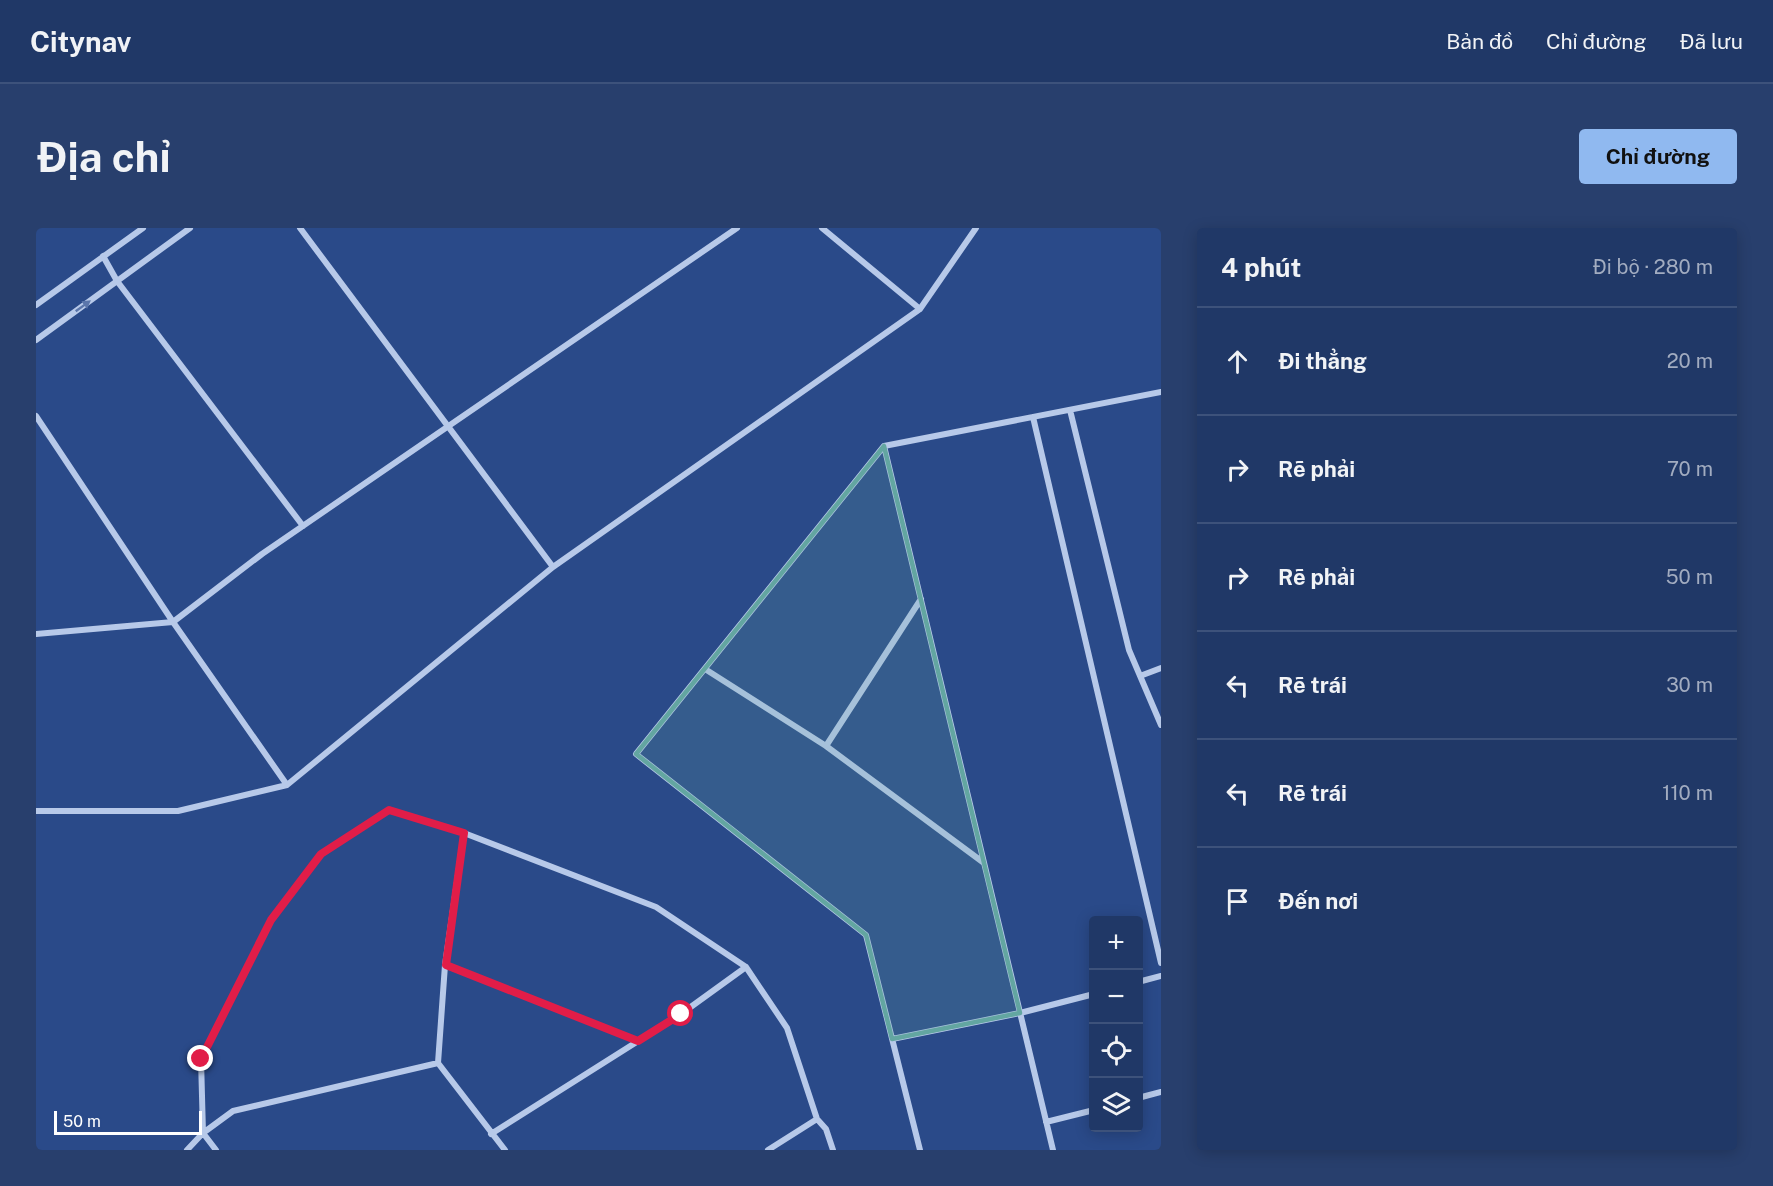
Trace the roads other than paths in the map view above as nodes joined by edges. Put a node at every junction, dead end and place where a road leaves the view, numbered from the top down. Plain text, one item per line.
1 (143, 228) edge
2 (190, 228) edge
3 (300, 228) edge
4 (737, 228) edge
5 (822, 228) edge
6 (976, 228) edge
7 (103, 256) junction
8 (117, 281) junction
9 (36, 305) edge
10 (920, 309) junction
11 (36, 340) edge
12 (1161, 392) edge
13 (1070, 410) junction
14 (36, 416) edge
15 (1033, 417) junction
16 (449, 427) junction
17 (884, 446) junction
18 (303, 526) junction
19 (553, 567) junction
20 (921, 599) junction
21 (173, 622) junction
22 (36, 634) edge
23 (1161, 668) edge
24 (705, 669) junction
25 (1140, 676) junction
26 (1161, 725) edge
27 (826, 746) junction
28 (287, 784) junction
29 (36, 811) edge
30 (464, 833) junction
31 (984, 863) junction
32 (1161, 963) edge
33 (446, 965) junction
34 (746, 967) junction
35 (1161, 976) edge
36 (1143, 981) edge
37 (1089, 995) edge
38 (1020, 1013) junction
39 (892, 1039) junction
40 (638, 1041) junction
41 (438, 1063) junction
42 (1161, 1092) edge
43 (1143, 1097) edge
44 (1089, 1111) edge
45 (817, 1119) junction
46 (1046, 1122) junction
47 (203, 1133) junction
48 (491, 1134) junction
49 (187, 1150) edge
50 (216, 1150) edge
51 (505, 1150) edge
52 (768, 1150) edge
53 (833, 1150) edge
54 (920, 1150) edge
55 (1053, 1150) edge

1 - 7 street
2 - 8 street
3 - 16 street
4 - 16 street
5 - 10 street
6 - 10 street
7 - 8 street
7 - 9 street
11 -> 8 street
8 - 18 street
10 - 19 street
12 - 13 street
13 - 15 street
13 - 25 street
14 - 21 street
15 - 17 street
15 - 32 street
16 - 18 street
16 - 19 street
17 - 20 street
17 - 24 street
18 - 21 street
19 - 28 street
20 - 27 street
20 - 31 street
21 - 22 street
21 - 28 street
23 - 25 street
24 - 27 street
24 - 39 street
25 - 26 street
27 - 31 street
28 - 29 street
30 - 33 street
30 - 34 street
30 - 47 street
31 - 38 street
33 - 40 street
33 - 41 street
34 - 40 street
34 - 45 street
35 - 36 street
37 - 38 street
38 - 39 street
38 - 46 street
39 - 54 street
40 - 48 street
41 - 47 street
41 - 48 street
42 - 43 street
44 - 46 street
45 - 52 street
45 - 53 street
46 - 55 street
47 - 49 street
47 - 50 street
48 - 51 street

